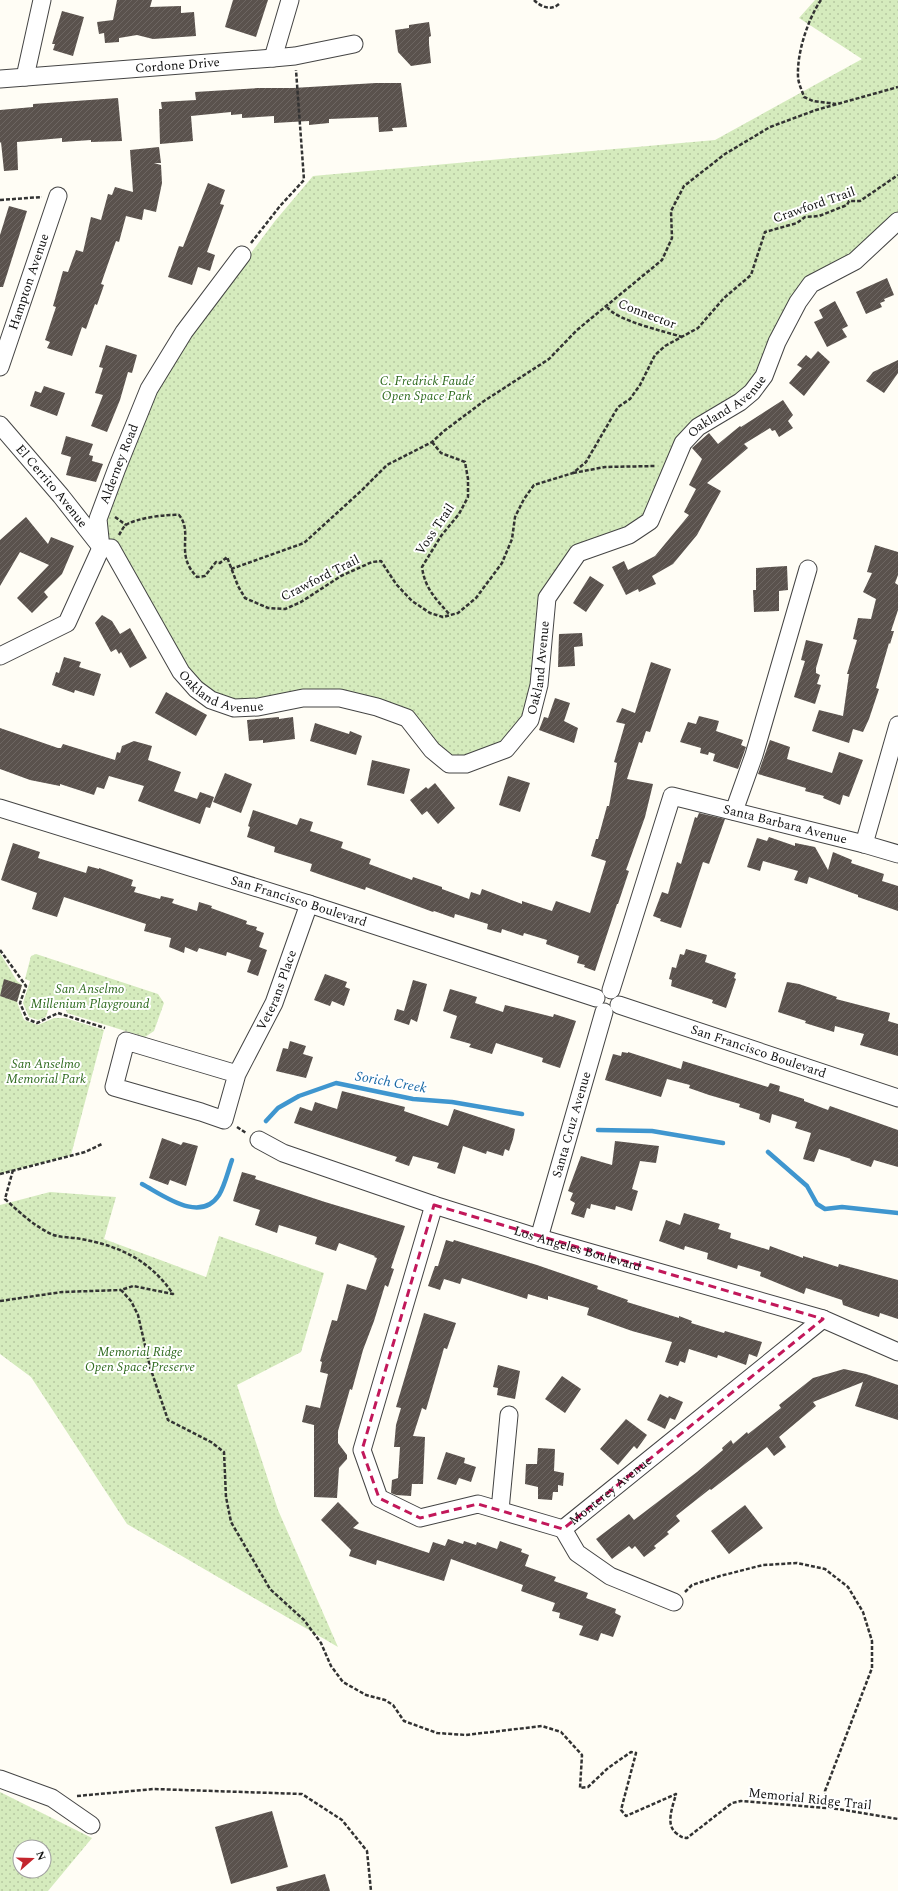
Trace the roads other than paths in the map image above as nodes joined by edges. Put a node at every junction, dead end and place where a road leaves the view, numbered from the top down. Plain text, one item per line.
1 (42, 0) edge
2 (290, 0) edge
3 (354, 44) dead end
4 (273, 58) junction
5 (25, 77) junction
6 (0, 79) edge
7 (58, 196) road end
8 (898, 221) edge
9 (242, 255) road end
10 (0, 367) edge
11 (0, 425) edge
12 (106, 548) junction
13 (808, 569) dead end
14 (0, 656) edge
15 (898, 725) edge
16 (672, 796) joint
17 (0, 808) edge
18 (734, 811) junction
19 (864, 844) junction
20 (898, 854) edge
21 (309, 904) junction
22 (608, 1001) junction
23 (237, 1074) junction
24 (898, 1098) edge
25 (259, 1140) road end
26 (434, 1205) junction
27 (539, 1238) junction
28 (823, 1319) junction
29 (898, 1352) edge
30 (509, 1415) dead end
31 (500, 1510) junction
32 (563, 1529) junction
33 (674, 1602) road end
34 (0, 1779) edge
35 (91, 1825) dead end

1 - 5 street
2 - 4 street
3 - 4 street, Cordone Drive
4 - 5 street, Cordone Drive
5 - 6 street, Cordone Drive
7 - 10 street, Hampton Avenue
8 - 12 street, Oakland Avenue
9 - 12 street, Alderney Road
11 - 12 street, El Cerrito Avenue
12 - 14 street
13 - 18 street
15 - 19 street
16 - 18 street, Santa Barbara Avenue
16 - 22 street, Santa Cruz Avenue
17 - 21 street, San Francisco Boulevard
18 - 19 street, Santa Barbara Avenue
19 - 20 street, Santa Barbara Avenue
21 - 22 street, San Francisco Boulevard
21 - 23 street, Veterans Place
22 - 24 street, San Francisco Boulevard
22 - 27 street, Santa Cruz Avenue
23 - 23 street, Veterans Place
25 - 26 street, Los Angeles Boulevard
26 - 27 street, Los Angeles Boulevard
26 - 31 street, Monterey Avenue
27 - 28 street, Los Angeles Boulevard
28 - 29 street, Los Angeles Boulevard
28 - 32 street, Monterey Avenue
30 - 31 street
31 - 32 street, Monterey Avenue
32 - 33 street
34 - 35 street

